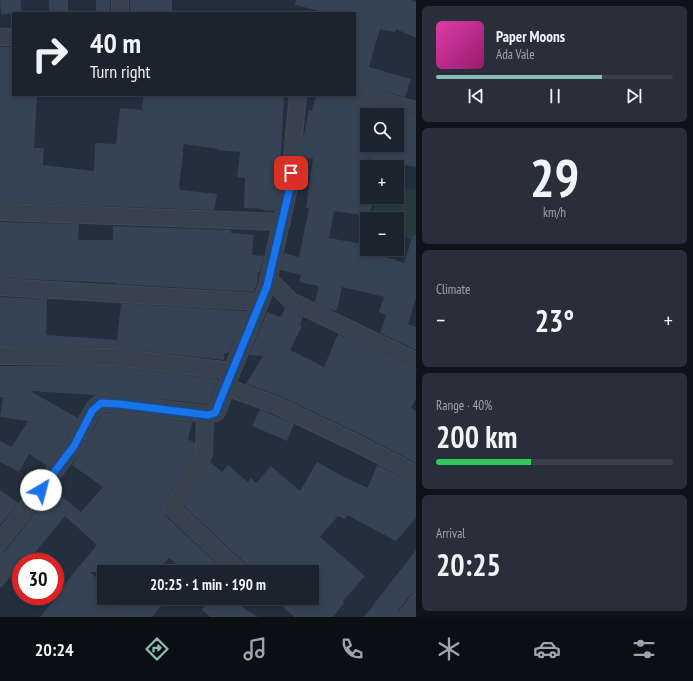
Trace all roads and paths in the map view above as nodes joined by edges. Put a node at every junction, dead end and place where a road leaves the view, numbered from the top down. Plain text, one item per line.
1 (120, 0) edge
2 (120, 12) edge
3 (0, 37) edge
4 (12, 37) edge
5 (356, 94) edge
6 (298, 96) edge
7 (416, 110) edge
8 (0, 212) edge
9 (282, 222) junction
10 (269, 278) junction
11 (0, 287) edge
12 (260, 302) junction
13 (0, 356) edge
14 (416, 361) edge
15 (232, 371) junction
16 (226, 387) junction
17 (205, 414) junction
18 (416, 474) edge
19 (0, 542) edge
20 (233, 565) edge
21 (416, 604) edge
22 (109, 605) edge
23 (100, 617) edge
24 (406, 617) edge

1 - 2 street
3 - 4 street
5 - 7 street
6 - 9 street
8 - 9 street
9 - 10 street
10 - 12 street
10 - 14 street
11 - 12 street
12 - 15 street
13 - 15 street
15 - 16 street
16 - 17 street
16 - 18 street
17 - 19 street
17 - 20 street
21 - 24 street
22 - 23 street

